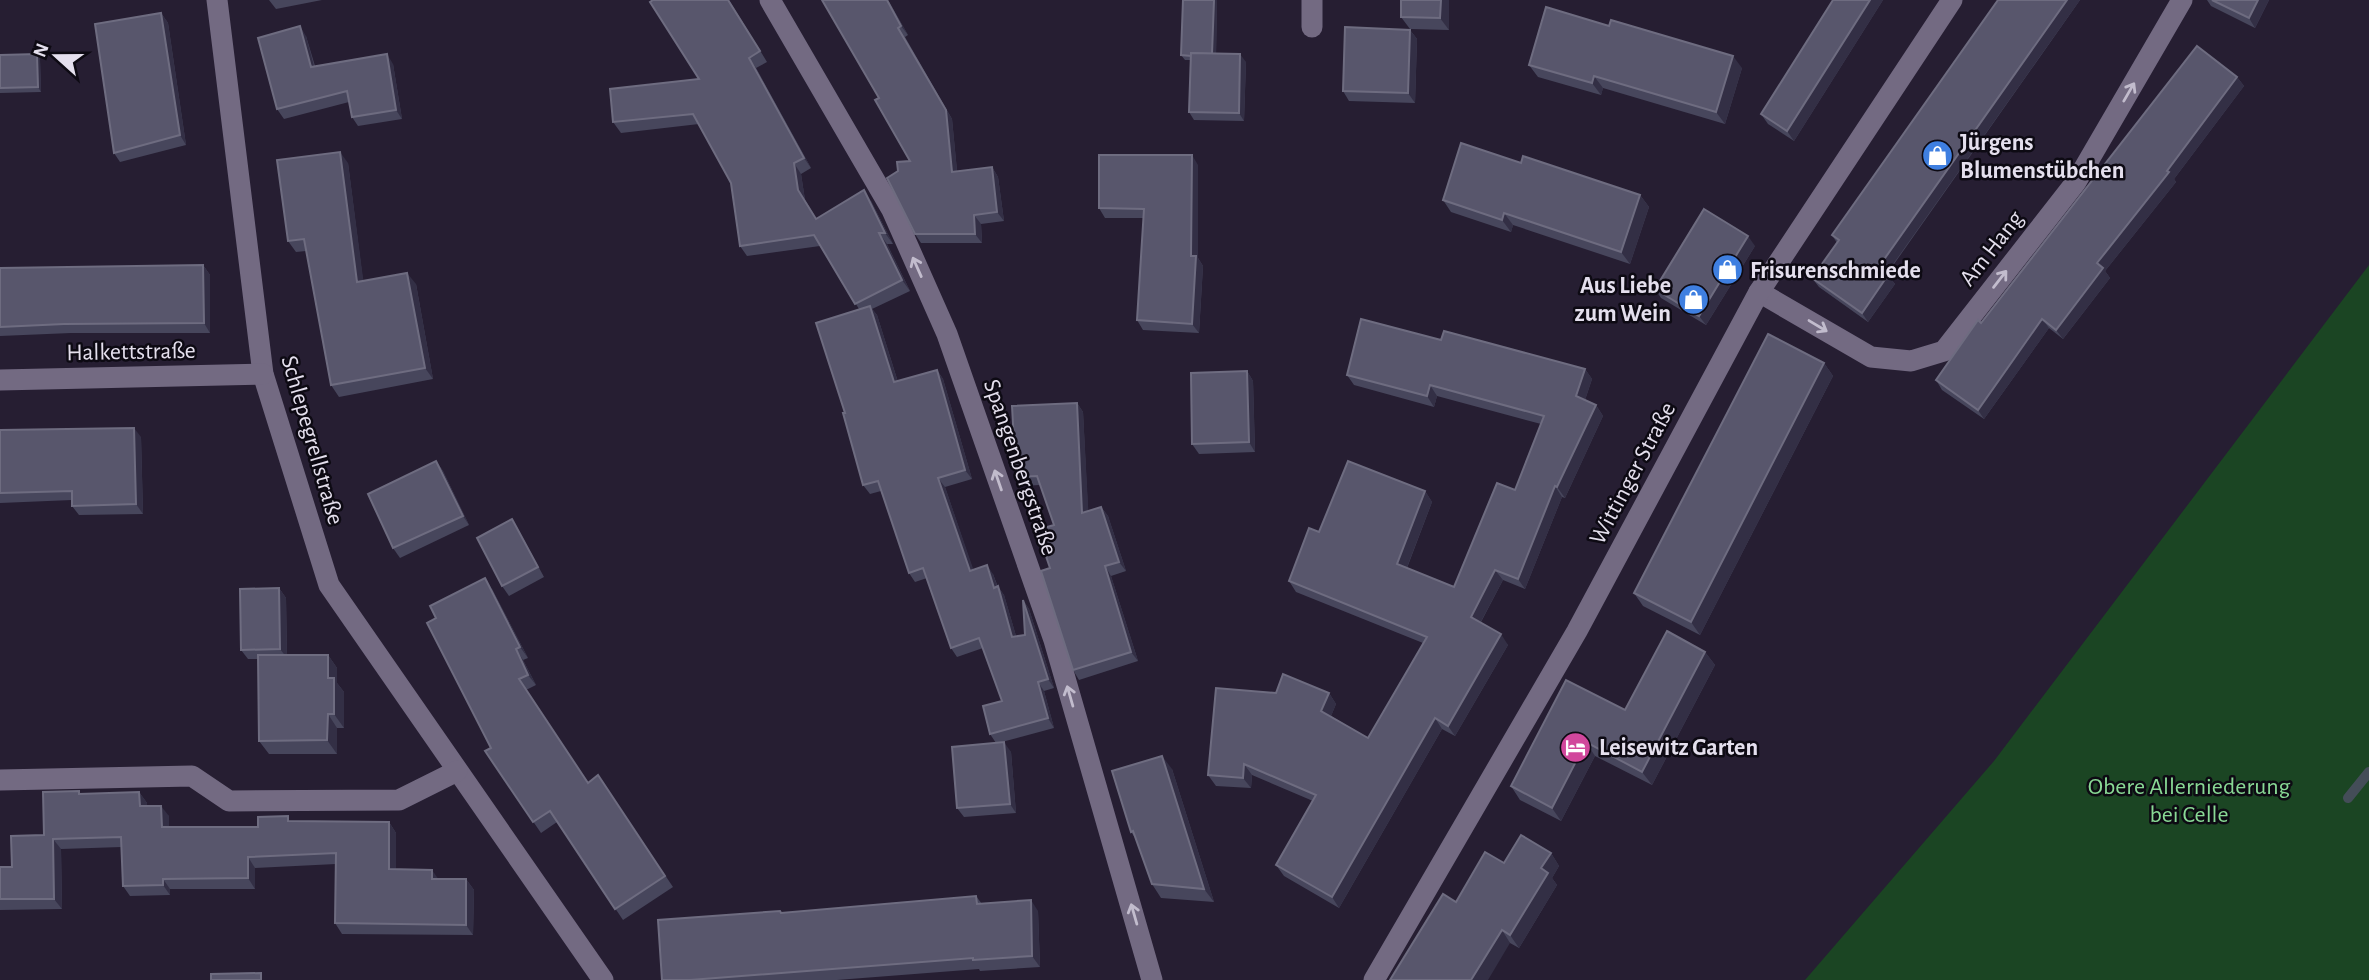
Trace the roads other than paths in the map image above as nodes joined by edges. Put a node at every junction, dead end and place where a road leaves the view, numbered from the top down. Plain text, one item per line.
1 (217, 0) edge
2 (770, 0) edge
3 (1312, 0) edge
4 (1951, 0) edge
5 (2182, 0) edge
6 (1311, 27) dead end
7 (1759, 292) junction
8 (262, 374) junction
9 (0, 380) edge
10 (457, 771) junction
11 (0, 780) edge
12 (603, 980) edge
13 (1152, 980) edge
14 (1374, 980) edge

1 - 8 street, Schlepegrellstraße
13 -> 2 street, Spangenbergstraße
3 - 6 street
4 - 7 street, Wittinger Straße
7 -> 5 street, Am Hang
7 - 14 street, Wittinger Straße
8 - 9 street, Halkettstraße
8 - 10 street, Schlepegrellstraße
10 - 11 street
10 - 12 street, Schlepegrellstraße

